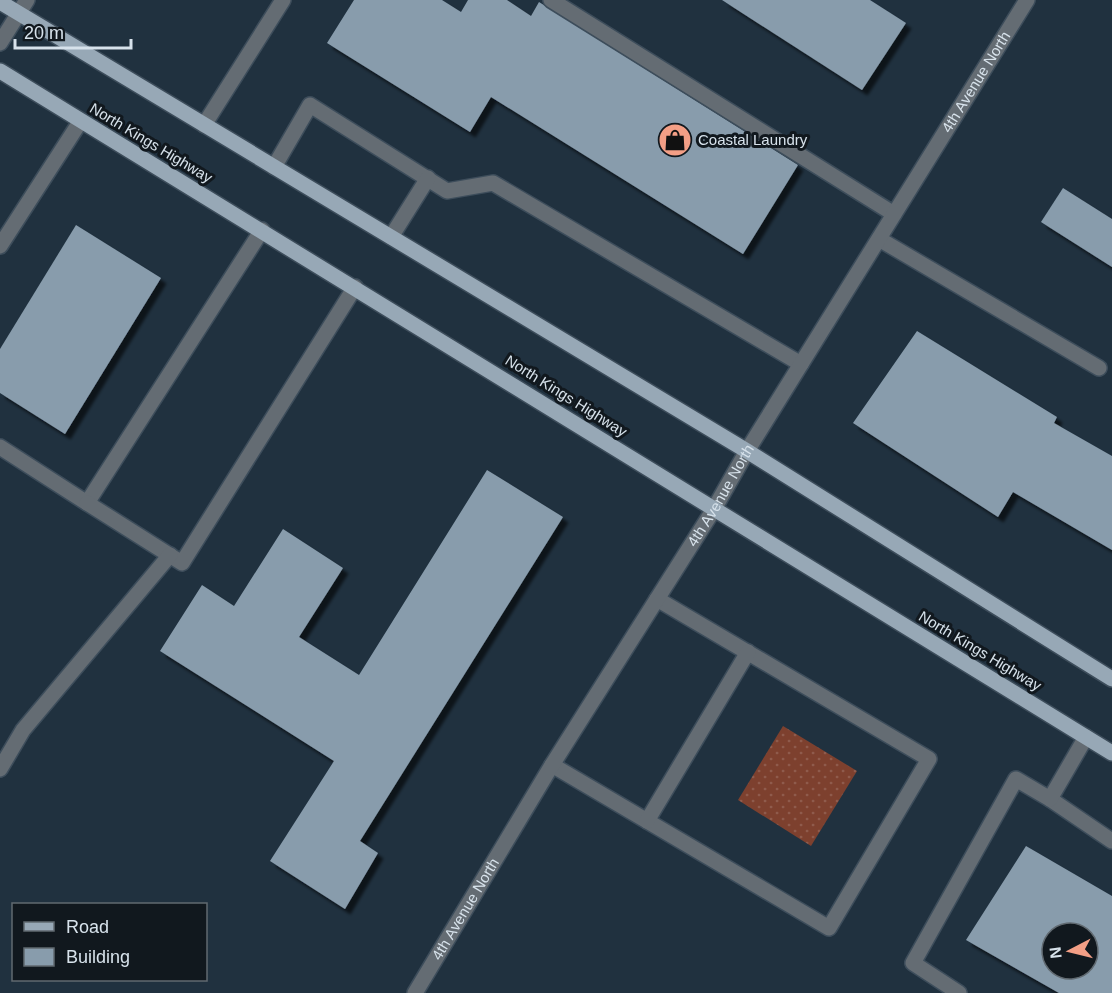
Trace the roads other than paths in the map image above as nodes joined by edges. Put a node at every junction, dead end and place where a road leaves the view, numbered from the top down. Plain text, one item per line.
1 (283, 0) edge
2 (551, 0) edge
3 (1027, 0) edge
4 (0, 2) edge
5 (23, 7) edge
6 (0, 43) edge
7 (0, 71) edge
8 (80, 122) junction
9 (204, 125) junction
10 (274, 167) junction
11 (428, 178) junction
12 (894, 214) junction
13 (262, 230) junction
14 (391, 237) junction
15 (879, 239) junction
16 (0, 246) edge
17 (356, 287) junction
18 (801, 364) junction
19 (1099, 368) dead end
20 (0, 447) edge
21 (747, 451) junction
22 (87, 503) junction
23 (714, 509) junction
24 (170, 555) junction
25 (657, 599) junction
26 (748, 652) junction
27 (1112, 679) edge
28 (1086, 737) junction
29 (1112, 753) edge
30 (552, 765) junction
31 (0, 770) edge
32 (1050, 799) junction
33 (647, 821) junction
34 (1112, 841) edge
35 (415, 993) edge
36 (958, 993) edge

1 - 9 street
2 - 12 street
3 - 12 street, 4th Avenue North
4 - 5 main road
5 - 6 street
5 - 9 main road
7 - 8 main road, North Kings Highway
8 - 13 main road, North Kings Highway
8 - 16 street
9 - 10 main road
10 - 11 street
10 - 14 main road
11 - 14 street
11 - 18 street
12 - 15 street, 4th Avenue North
13 - 17 main road, North Kings Highway
13 - 22 street
14 - 21 main road
15 - 18 street, 4th Avenue North
15 - 19 street
17 - 23 main road, North Kings Highway
17 - 24 street
18 - 21 street, 4th Avenue North
20 - 22 street
21 - 23 street, 4th Avenue North
21 - 27 main road
22 - 24 street
23 - 25 street, 4th Avenue North
23 - 28 main road, North Kings Highway
24 - 31 street
25 - 26 street
25 - 30 street, 4th Avenue North
26 - 33 street
26 - 33 street
28 - 29 main road, North Kings Highway
28 - 32 street
30 - 33 street
30 - 35 street, 4th Avenue North
32 - 34 street
32 - 36 street

